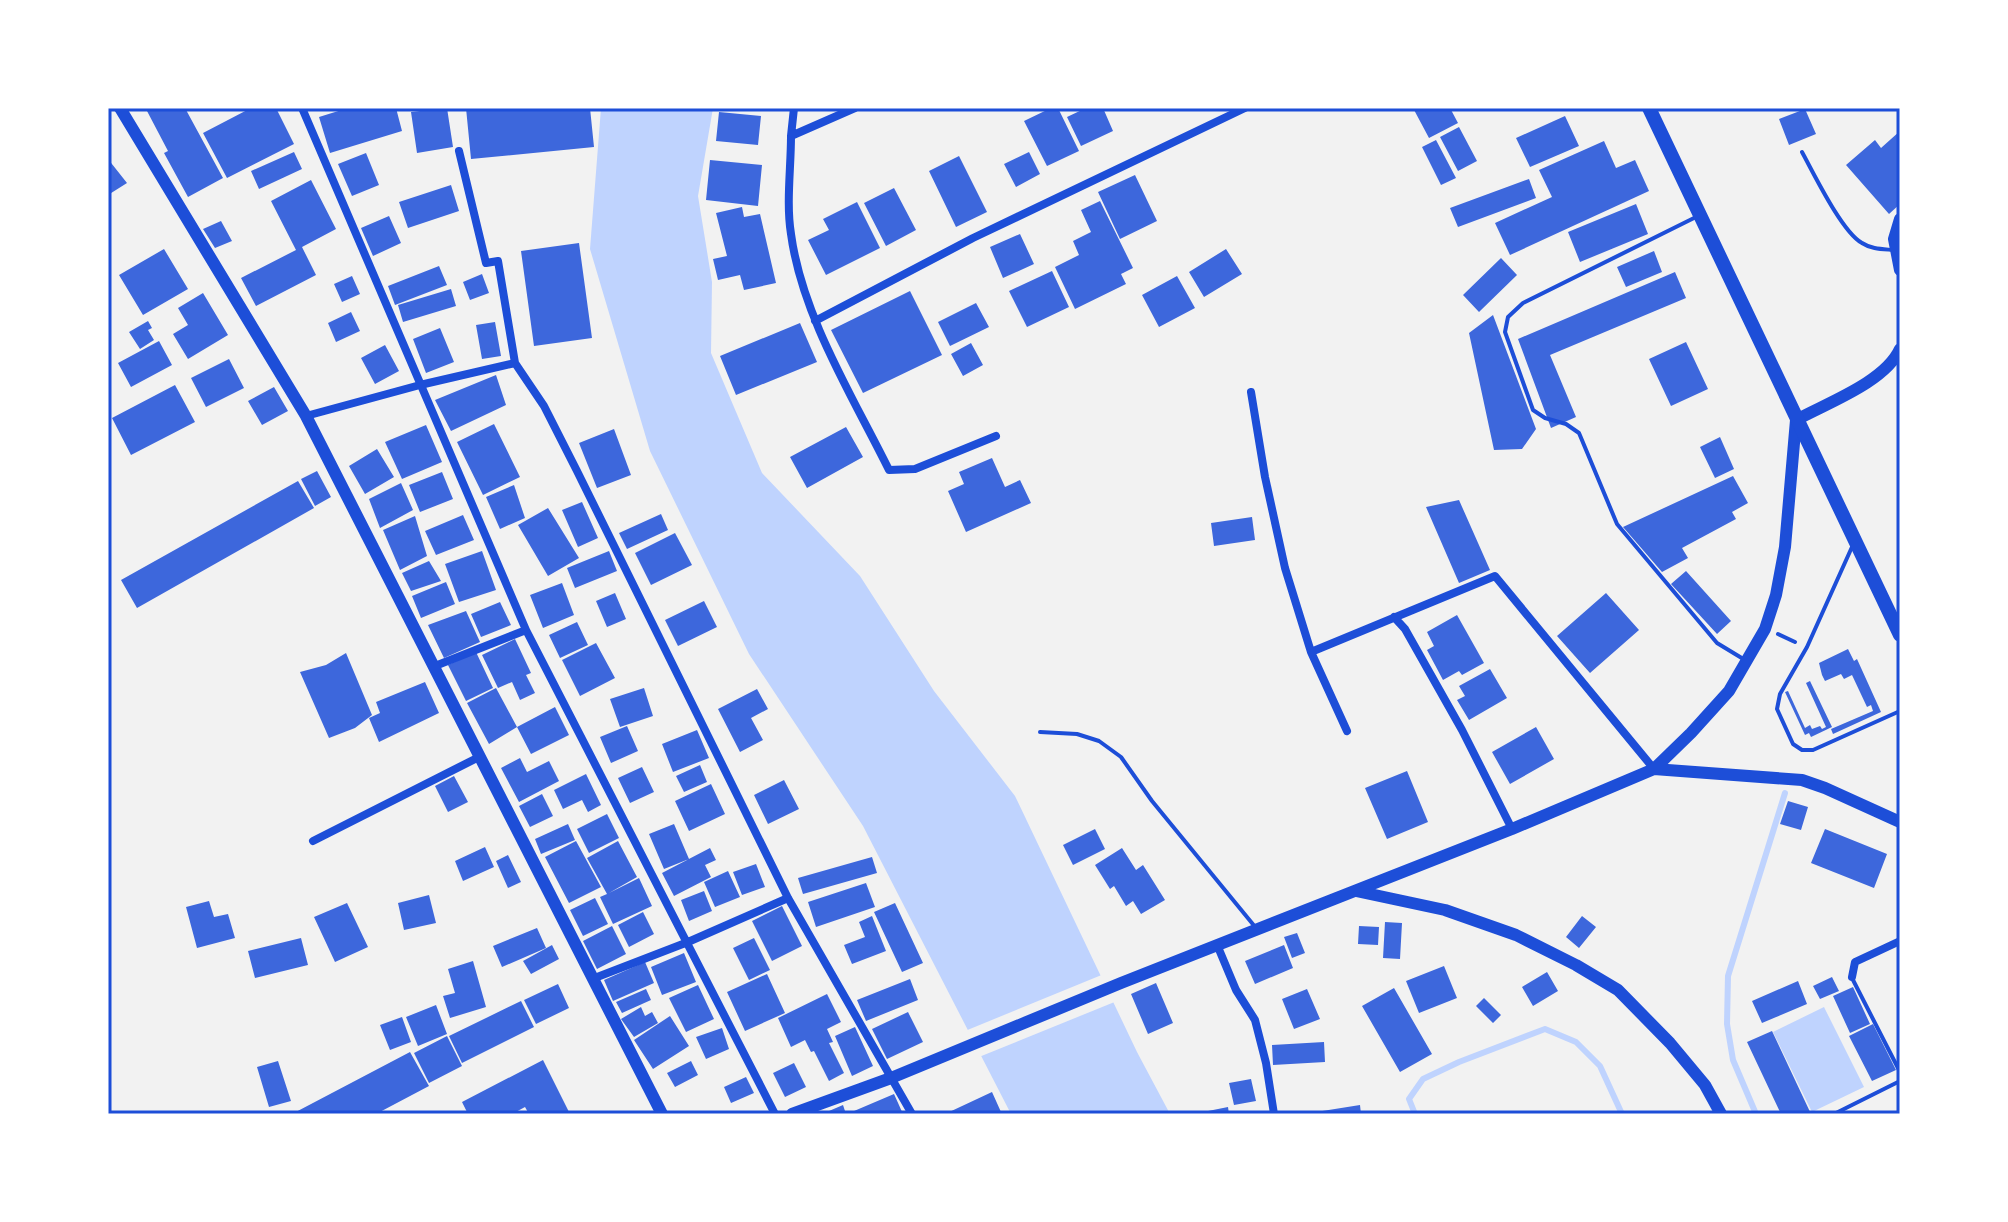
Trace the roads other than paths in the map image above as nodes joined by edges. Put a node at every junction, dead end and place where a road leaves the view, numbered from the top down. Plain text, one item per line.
1 (120, 108) edge
2 (302, 108) edge
3 (794, 108) edge
4 (855, 108) edge
5 (1245, 108) edge
6 (1649, 108) edge
7 (791, 136) junction
8 (459, 151) dead end
9 (1802, 152) dead end
10 (1701, 214) junction
11 (1900, 219) edge
12 (1895, 250) junction
13 (1900, 270) edge
14 (815, 321) junction
15 (1900, 349) edge
16 (515, 363) junction
17 (420, 385) junction
18 (1251, 392) dead end
19 (306, 416) junction
20 (1796, 420) junction
21 (996, 436) dead end
22 (1855, 541) junction
23 (1893, 604) edge
24 (1394, 617) junction
25 (526, 630) junction
26 (1900, 635) edge
27 (1311, 652) junction
28 (1746, 660) junction
29 (435, 666) junction
30 (1900, 711) edge
31 (1347, 731) dead end
32 (1040, 732) dead end
33 (479, 757) junction
34 (1654, 769) junction
35 (1900, 822) edge
36 (1512, 829) junction
37 (313, 841) dead end
38 (1355, 891) junction
39 (788, 898) junction
40 (1257, 930) junction
41 (1900, 941) edge
42 (688, 942) junction
43 (1218, 947) junction
44 (1852, 977) joint
45 (592, 979) junction
46 (1900, 1072) edge
47 (891, 1078) junction
48 (1900, 1081) edge
49 (662, 1114) edge
50 (775, 1114) edge
51 (792, 1114) edge
52 (912, 1114) edge
53 (1274, 1114) edge
54 (1721, 1114) edge
55 (1834, 1114) edge

1 - 19 main road
2 - 17 street
3 - 7 street
4 - 7 street
5 - 14 street
6 - 10 highway
7 - 14 street
8 - 16 street
9 - 12 lane
10 - 20 highway
10 - 28 lane
11 - 12 main road
12 - 13 main road
14 - 21 street
15 - 20 main road
16 - 17 street
16 - 39 street
17 - 19 street
17 - 25 street
18 - 27 street
19 - 29 main road
20 - 22 highway
20 - 28 main road
22 - 23 highway
22 - 30 lane
23 - 26 highway
24 - 27 street
24 - 34 street
24 - 36 street
25 - 29 street
25 - 42 street
27 - 31 street
28 - 34 main road
29 - 33 main road
32 - 40 lane
33 - 37 street
33 - 45 main road
34 - 35 main road
34 - 36 main road
36 - 38 main road
38 - 40 main road
38 - 54 main road
39 - 42 street
39 - 47 street
40 - 43 main road
41 - 44 street
42 - 45 street
42 - 50 street
43 - 47 main road
43 - 53 street
44 - 46 lane
45 - 49 main road
47 - 51 main road
47 - 52 street
48 - 55 lane

